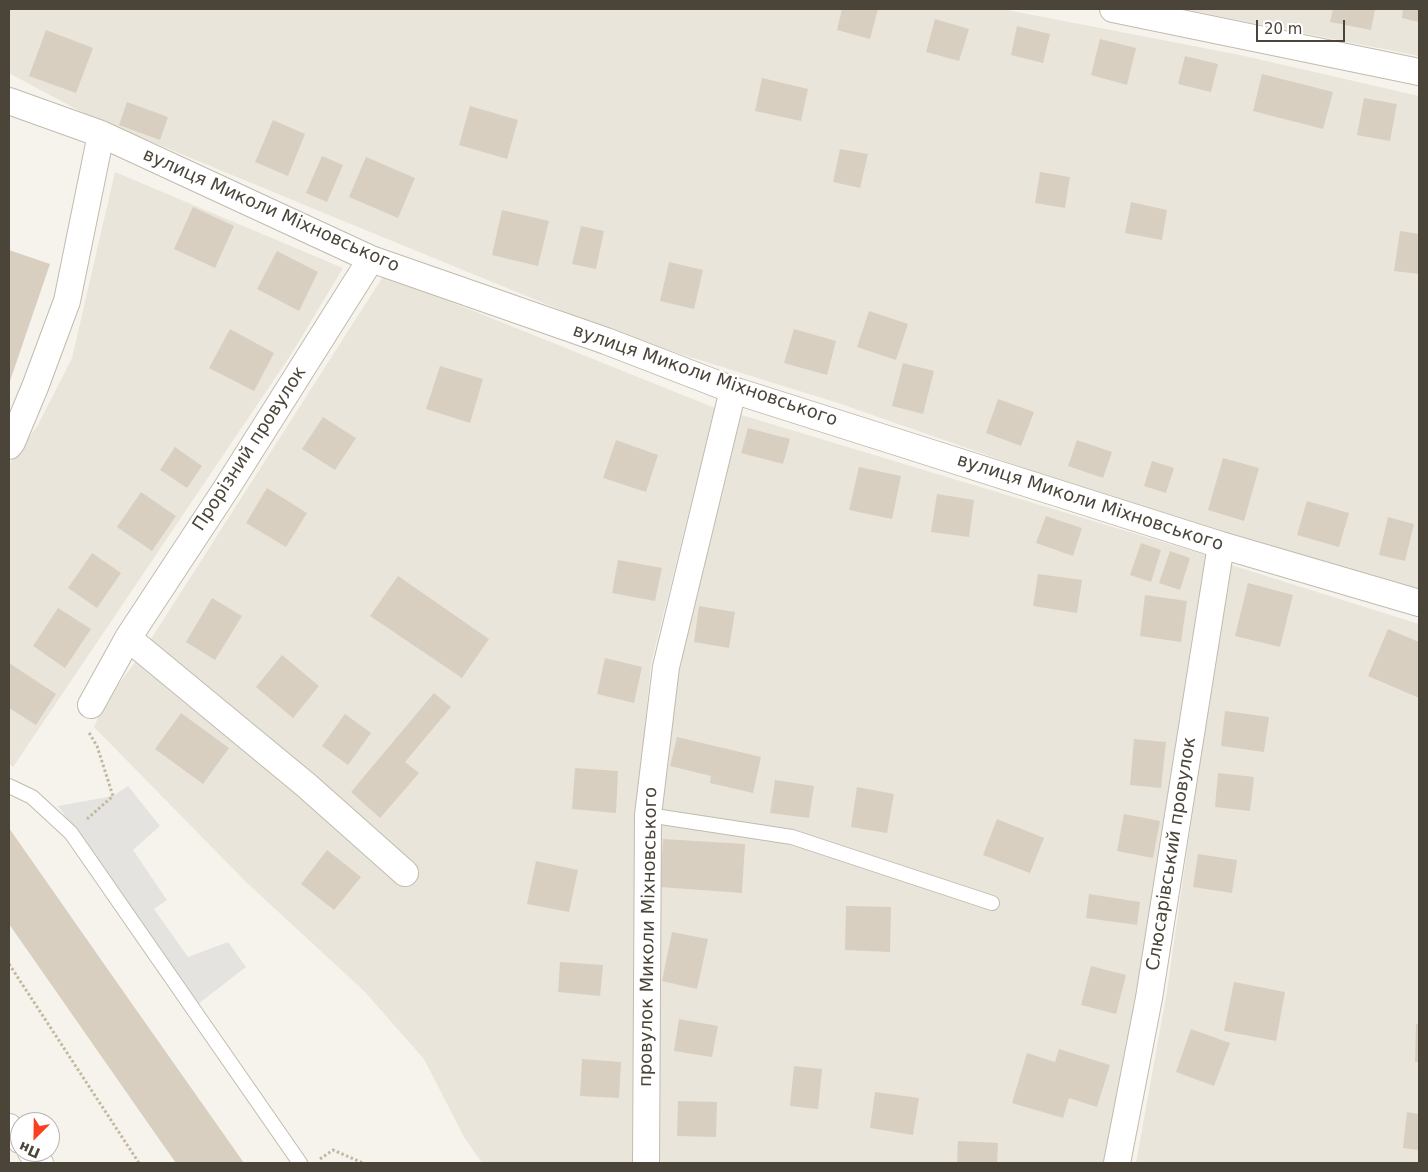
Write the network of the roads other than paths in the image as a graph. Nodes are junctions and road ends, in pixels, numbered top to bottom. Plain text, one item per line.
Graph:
1 (1113, 9) edge
2 (1419, 72) edge
3 (9, 101) edge
4 (101, 134) junction
5 (371, 259) junction
6 (733, 390) junction
7 (9, 446) edge
8 (1221, 545) junction
9 (1419, 603) edge
10 (128, 638) junction
11 (91, 705) dead end
12 (9, 786) edge
13 (648, 815) junction
14 (405, 873) dead end
15 (992, 903) dead end
16 (300, 1163) edge
17 (646, 1163) edge
18 (1117, 1163) edge

1 - 2 street
3 - 4 street, вулиця Миколи Міхновського
4 - 5 street, вулиця Миколи Міхновського
4 - 7 street
5 - 6 street, вулиця Миколи Міхновського
5 - 10 street, Прорізний провулок
6 - 8 street, вулиця Миколи Міхновського
6 - 13 street, провулок Миколи Міхновського
8 - 9 street, вулиця Миколи Міхновського
8 - 18 street, Слюсарівський провулок
10 - 11 street, Прорізний провулок
10 - 14 street
12 - 16 lane
13 - 15 lane
13 - 17 street, провулок Миколи Міхновського

